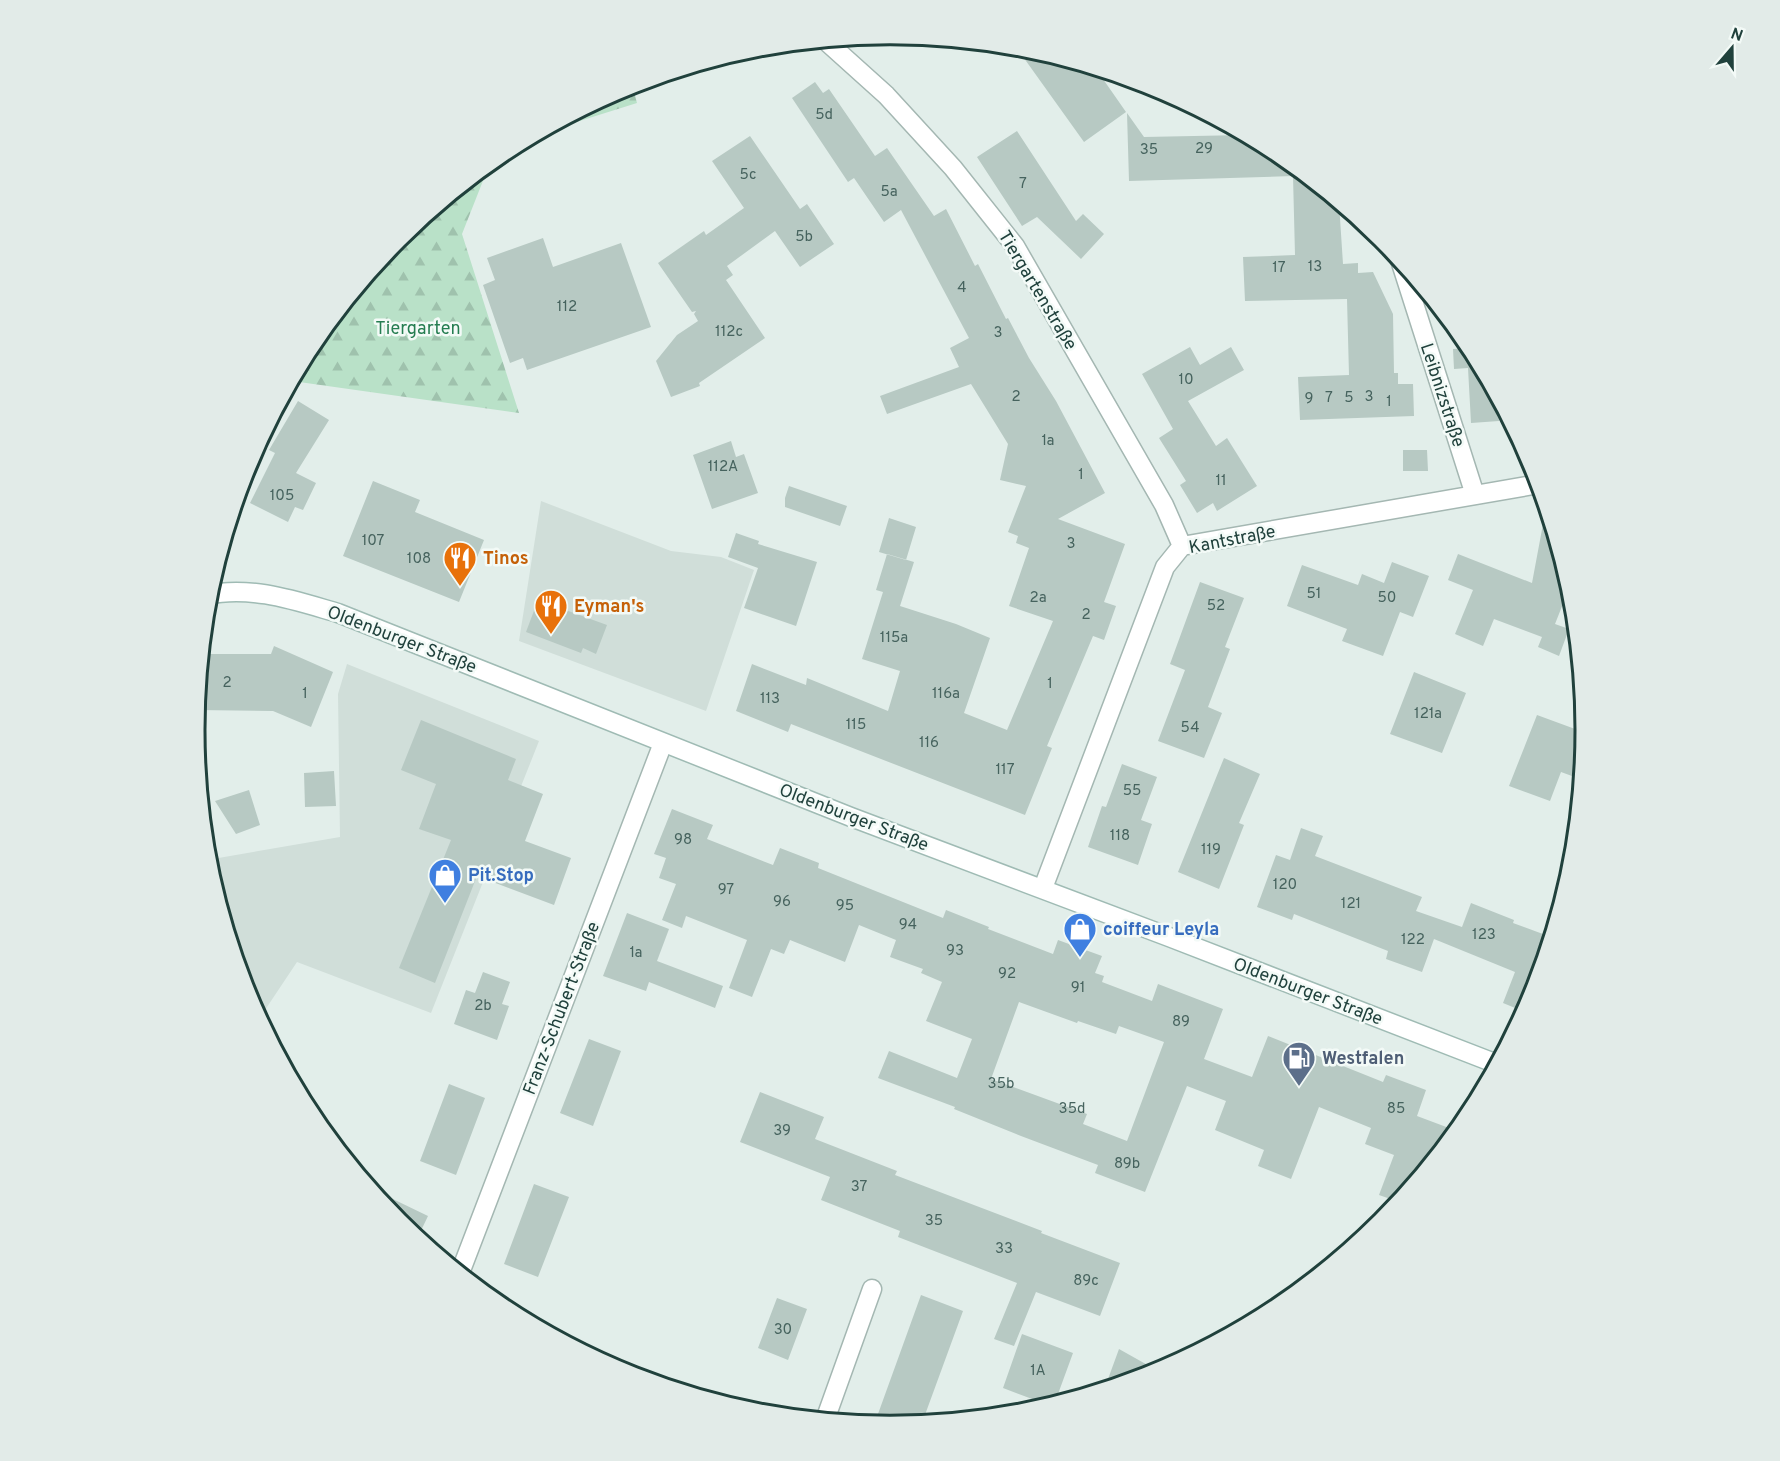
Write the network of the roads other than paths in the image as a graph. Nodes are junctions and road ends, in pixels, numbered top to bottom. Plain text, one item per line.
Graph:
1 (833, 47) edge
2 (1407, 281) edge
3 (1530, 486) edge
4 (1474, 495) junction
5 (1182, 546) junction
6 (219, 591) edge
7 (663, 743) junction
8 (1043, 888) junction
9 (1490, 1061) edge
10 (463, 1266) edge
11 (872, 1290) dead end
12 (828, 1413) edge

1 - 5 street, Tiergartenstraße
2 - 4 street, Leibnizstraße
3 - 4 street, Kantstraße
4 - 5 street, Kantstraße
5 - 8 street, Kantstraße
6 - 7 street, Oldenburger Straße
7 - 8 street, Oldenburger Straße
7 - 10 street, Franz-Schubert-Straße
8 - 9 street, Oldenburger Straße
11 - 12 street

